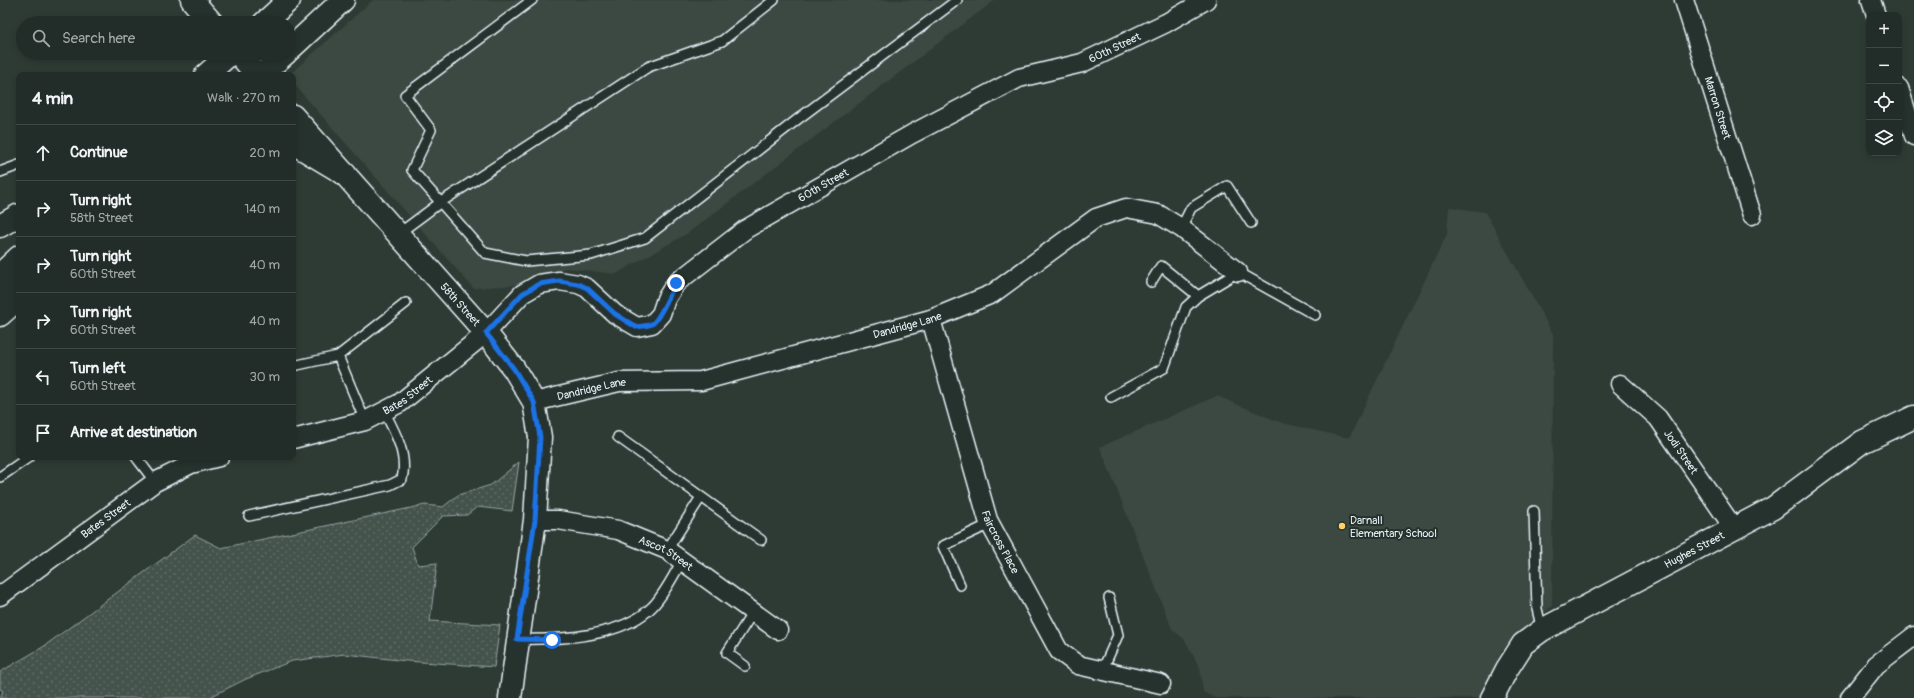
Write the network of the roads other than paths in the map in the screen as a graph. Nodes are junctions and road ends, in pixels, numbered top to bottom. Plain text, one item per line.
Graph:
1 (289, 0) edge
2 (343, 0) edge
3 (532, 0) edge
4 (774, 0) edge
5 (957, 0) edge
6 (1206, 0) edge
7 (1684, 0) edge
8 (1871, 0) edge
9 (194, 1) edge
10 (1875, 12) edge
11 (206, 16) edge
12 (272, 16) edge
13 (296, 44) edge
14 (223, 60) edge
15 (244, 60) edge
16 (278, 60) edge
17 (209, 72) edge
18 (254, 72) edge
19 (264, 72) edge
20 (1902, 98) edge
21 (296, 119) edge
22 (1914, 136) edge
23 (296, 145) edge
24 (16, 166) edge
25 (0, 172) edge
26 (345, 174) junction
27 (441, 202) junction
28 (1752, 215) dead end
29 (16, 217) edge
30 (1251, 223) dead end
31 (0, 226) edge
32 (1181, 228) junction
33 (398, 234) junction
34 (16, 261) edge
35 (1238, 272) junction
36 (0, 275) edge
37 (1151, 282) dead end
38 (16, 286) edge
39 (0, 295) edge
40 (1198, 296) junction
41 (16, 301) edge
42 (406, 303) dead end
43 (0, 315) edge
44 (1315, 315) dead end
45 (931, 320) junction
46 (486, 333) junction
47 (338, 356) junction
48 (296, 365) edge
49 (1620, 384) dead end
50 (1111, 397) dead end
51 (534, 402) junction
52 (384, 411) junction
53 (1914, 417) edge
54 (365, 421) junction
55 (618, 436) dead end
56 (296, 438) edge
57 (25, 460) edge
58 (138, 460) edge
59 (207, 460) edge
60 (0, 477) edge
61 (155, 482) junction
62 (701, 497) junction
63 (1534, 511) dead end
64 (249, 516) dead end
65 (535, 520) junction
66 (990, 524) junction
67 (1733, 527) junction
68 (760, 540) dead end
69 (667, 550) junction
70 (682, 561) junction
71 (960, 585) dead end
72 (0, 596) edge
73 (1108, 598) dead end
74 (753, 612) junction
75 (778, 630) dead end
76 (1542, 630) junction
77 (1914, 636) edge
78 (517, 639) junction
79 (745, 666) dead end
80 (1102, 671) junction
81 (1161, 684) dead end
82 (510, 698) edge
83 (1492, 698) edge
84 (1850, 698) edge

1 - 12 street
2 - 13 street
3 - 27 lane
4 - 27 lane
5 - 27 lane
6 - 46 street, 60th Street
7 - 28 street, Marron Street
8 - 10 street
9 - 11 street
14 - 17 street
15 - 18 street
16 - 19 street
20 - 22 street
21 - 26 street, 58th Street
23 - 26 street
24 - 25 lane
26 - 33 street, 58th Street
27 - 33 lane
29 - 31 street
30 - 32 lane
32 - 35 street, Dandridge Lane
32 - 45 street, Dandridge Lane
33 - 46 street, 58th Street
34 - 36 street
35 - 40 lane
35 - 44 lane
37 - 40 lane
38 - 39 street
40 - 50 lane
41 - 43 street
42 - 47 lane
45 - 51 street, Dandridge Lane
45 - 66 street, Faircross Place
46 - 51 street, 58th Street
46 - 52 street, Bates Street
47 - 48 lane
47 - 54 lane
49 - 67 street, Jodi Street
51 - 65 street, 58th Street
52 - 54 street, Bates Street
52 - 64 lane
53 - 67 street, Hughes Street
54 - 56 street, Bates Street
55 - 62 lane
57 - 60 lane
58 - 61 lane
59 - 61 street, Bates Street
61 - 72 street, Bates Street
62 - 68 lane
62 - 69 lane
63 - 76 lane
65 - 69 street, Ascot Street
65 - 78 street, 58th Street
66 - 71 lane
66 - 80 street, Faircross Place
67 - 76 street, Hughes Street
69 - 70 street, Ascot Street
70 - 74 street, Ascot Street
70 - 78 lane
73 - 80 lane
74 - 75 street, Ascot Street
74 - 79 lane
76 - 83 street, Hughes Street
77 - 84 street
78 - 82 street, 58th Street
80 - 81 street, Faircross Place

